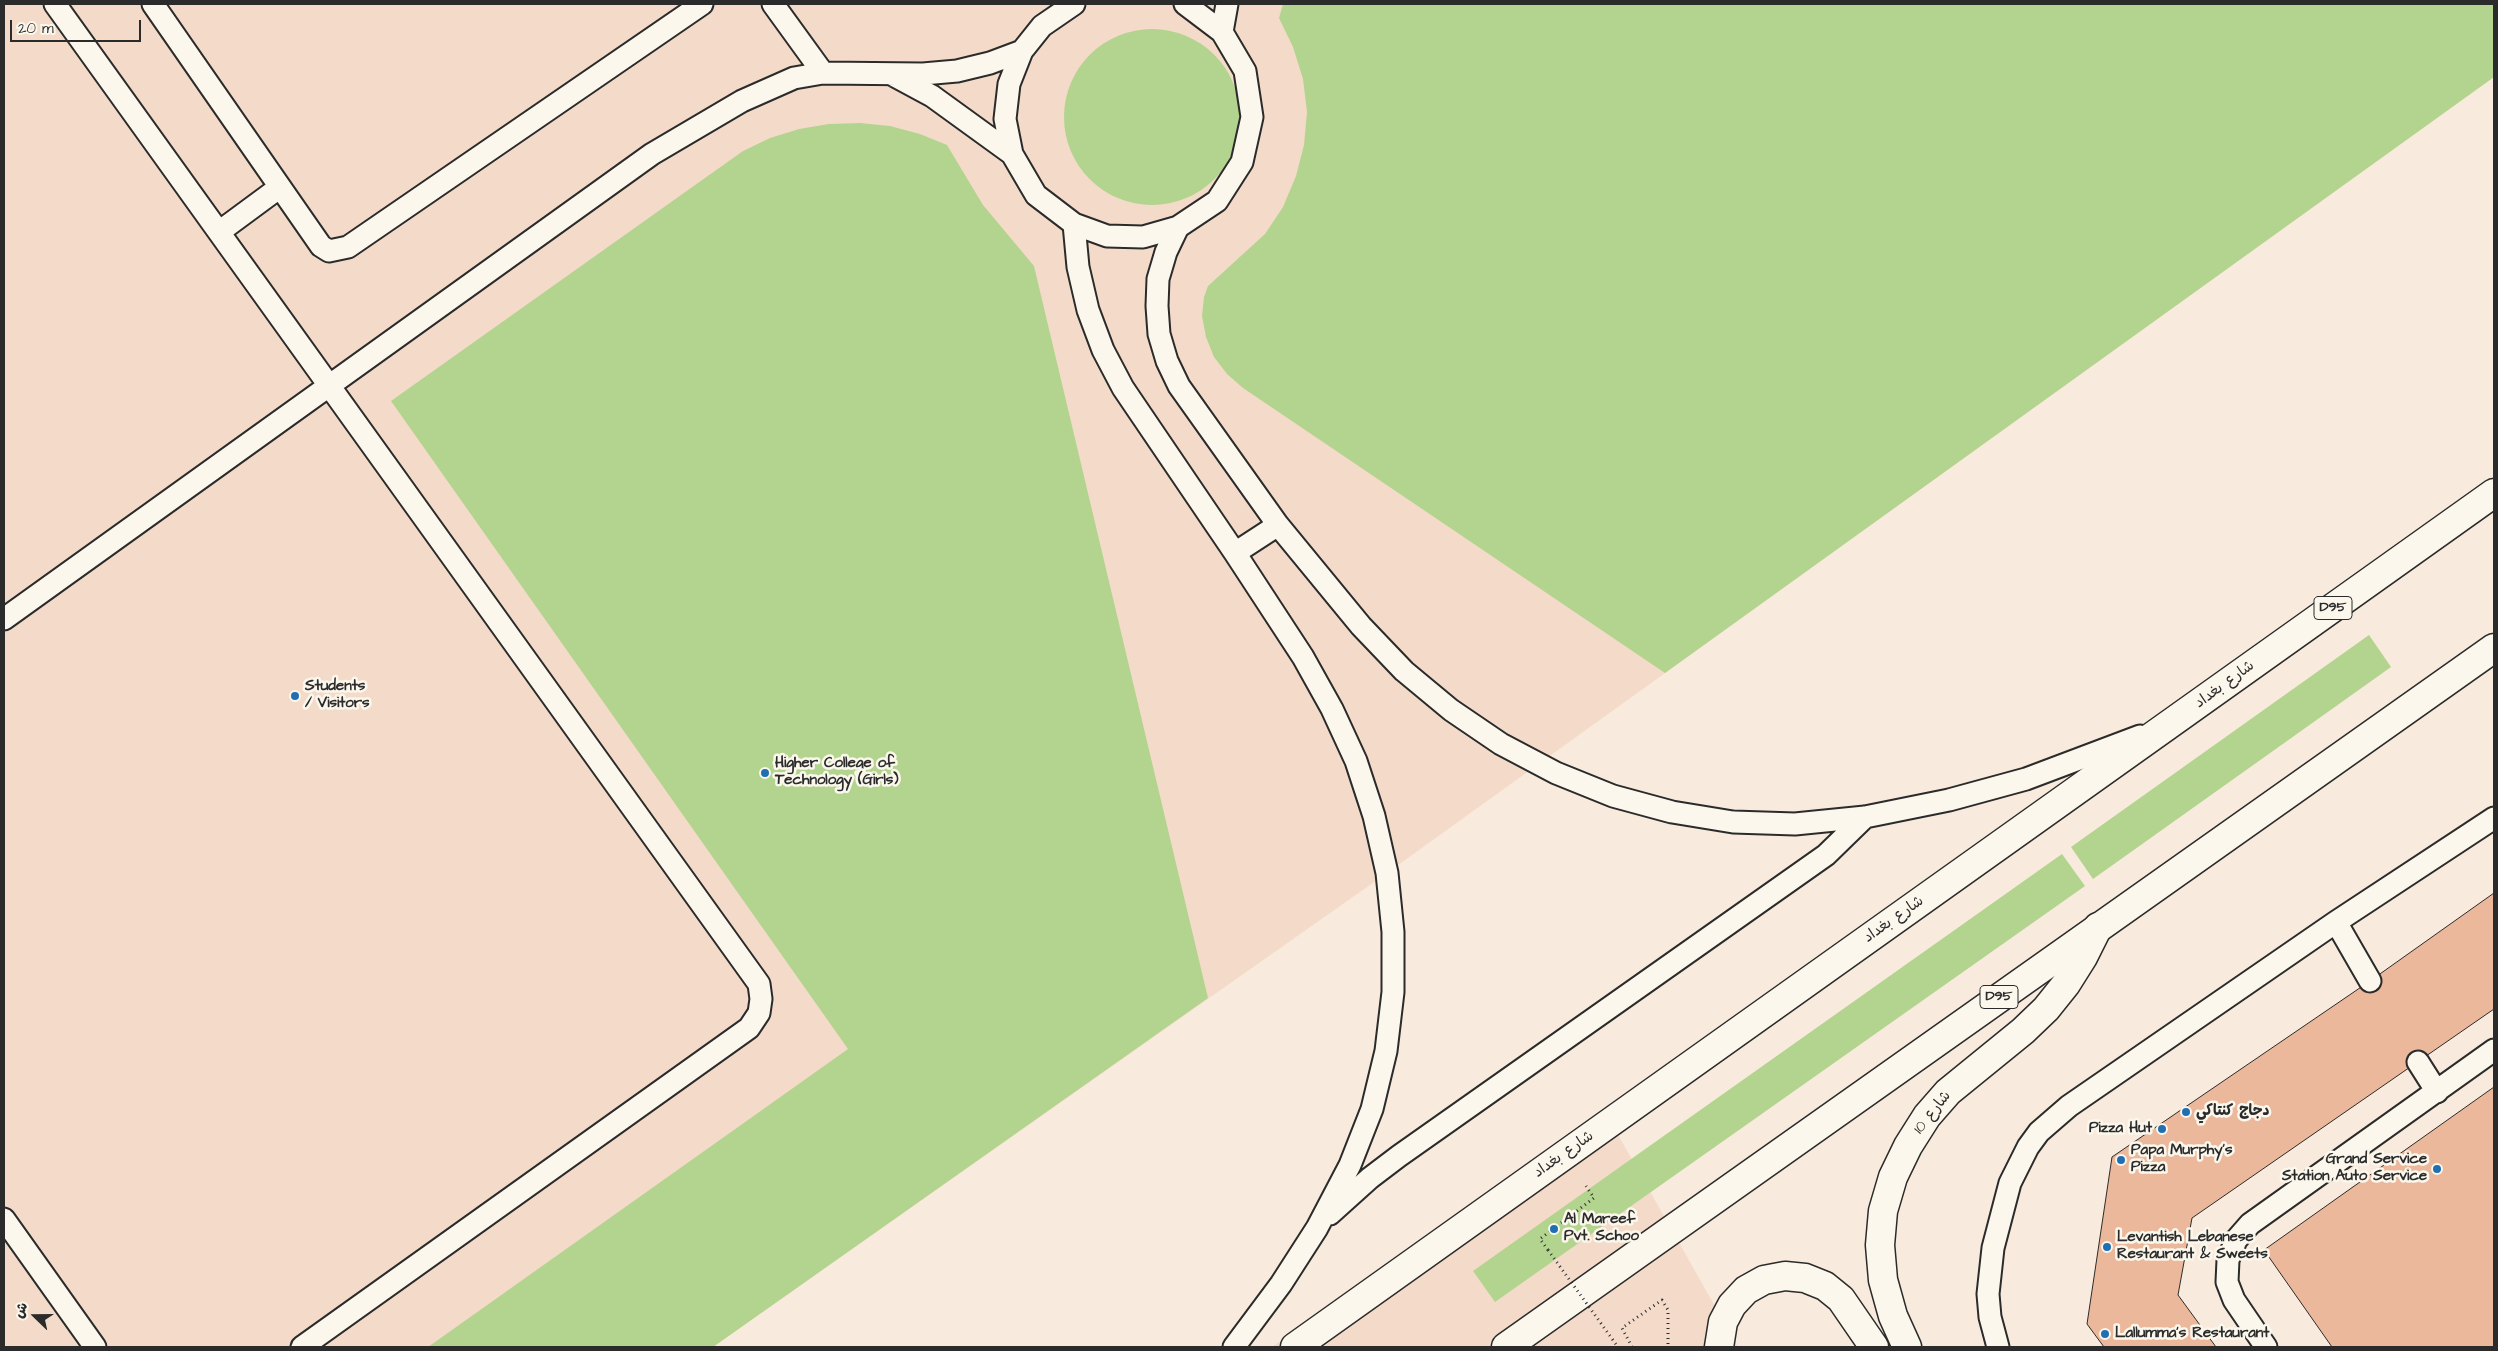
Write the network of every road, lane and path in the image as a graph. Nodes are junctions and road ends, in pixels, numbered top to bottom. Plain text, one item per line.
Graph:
1 (55, 4) edge
2 (153, 4) edge
3 (702, 4) edge
4 (773, 4) edge
5 (1070, 4) edge
6 (1185, 4) edge
7 (1227, 4) edge
8 (1222, 32) junction
9 (1022, 51) junction
10 (889, 72) junction
11 (823, 73) junction
12 (1012, 154) junction
13 (280, 187) junction
14 (1074, 224) junction
15 (1178, 227) junction
16 (220, 232) junction
17 (330, 386) junction
18 (2494, 493) edge
19 (1278, 525) junction
20 (1235, 553) junction
21 (4, 619) edge
22 (2494, 648) edge
23 (2172, 722) junction
24 (1865, 817) junction
25 (2494, 818) edge
26 (2336, 922) junction
27 (2098, 927) junction
28 (2370, 981) dead end
29 (2494, 1050) edge
30 (2418, 1062) dead end
31 (2437, 1092) junction
32 (1594, 1198) dead end
33 (4, 1219) edge
34 (1317, 1228) junction
35 (95, 1347) edge
36 (302, 1347) edge
37 (1234, 1347) edge
38 (1295, 1347) edge
39 (1506, 1347) edge
40 (1618, 1347) edge
41 (1632, 1347) edge
42 (1668, 1347) edge
43 (1719, 1347) edge
44 (1874, 1347) edge
45 (1907, 1347) edge
46 (1998, 1347) edge
47 (2266, 1347) edge

1 - 16 lane
2 - 13 lane
3 - 13 lane
4 - 11 lane
5 - 9 lane
6 - 8 lane
7 - 8 lane
8 - 15 lane
9 - 10 lane
9 - 12 lane
10 - 11 lane
10 - 12 lane
11 - 17 lane
12 - 14 lane
13 - 16 lane
14 - 15 lane
14 - 20 lane
15 - 19 lane
16 - 17 lane
17 - 21 lane
17 - 36 lane
18 - 23 main road, شارع بغداد / D95
19 - 20 lane
19 - 24 lane
20 - 34 lane
22 - 27 main road, D95
23 - 24 lane
23 - 38 main road, شارع بغداد / D95
24 - 34 lane
25 - 26 lane
26 - 28 lane
26 - 46 lane
27 - 39 main road, D95
27 - 45 main road, شارع 10
29 - 31 lane
30 - 31 lane
31 - 47 lane
32 - 40 path, bridge
33 - 35 lane
34 - 37 lane
41 - 42 path
43 - 44 main road

